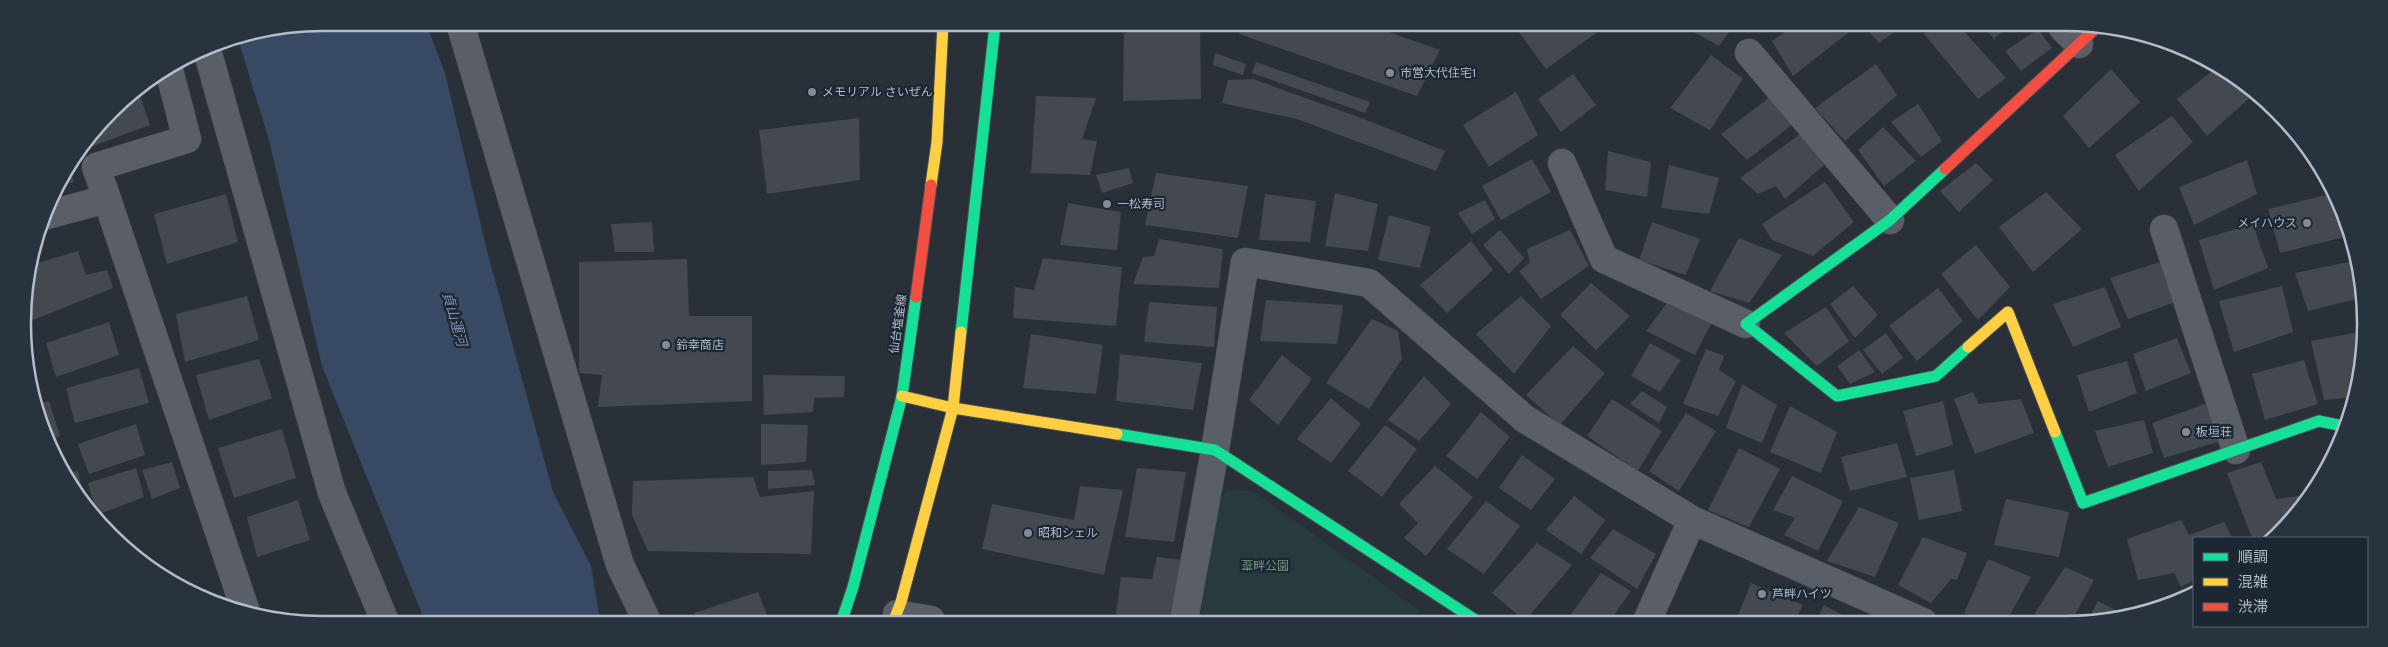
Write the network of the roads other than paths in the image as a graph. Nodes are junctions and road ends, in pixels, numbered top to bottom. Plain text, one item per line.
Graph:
1 (462, 31) edge
2 (943, 31) edge
3 (994, 31) edge
4 (2079, 33) edge
5 (1749, 53) dead end
6 (208, 55) edge
7 (169, 75) edge
8 (89, 161) edge
9 (1562, 164) dead end
10 (107, 199) junction
11 (52, 214) edge
12 (1890, 220) junction
13 (2164, 229) dead end
14 (1746, 324) junction
15 (902, 396) junction
16 (952, 408) junction
17 (2338, 425) edge
18 (1215, 450) junction
19 (2236, 450) junction
20 (1692, 520) junction
21 (243, 604) edge
22 (383, 616) edge
23 (645, 616) edge
24 (843, 616) edge
25 (895, 616) edge
26 (1185, 616) edge
27 (1469, 616) edge
28 (1649, 616) edge
29 (1909, 616) edge

1 - 23 street
2 - 15 street, 仙台塩釜線
3 - 16 street
4 - 12 street
5 - 12 street
6 - 22 street
7 - 8 street
8 - 10 street
9 - 14 street
10 - 11 street
10 - 21 street
12 - 14 street
13 - 19 street
14 - 19 street
15 - 16 street
15 - 24 street, 仙台塩釜線
16 - 18 street
16 - 25 street
17 - 19 street
18 - 20 street
18 - 26 street
18 - 27 street
20 - 28 street
20 - 29 street

